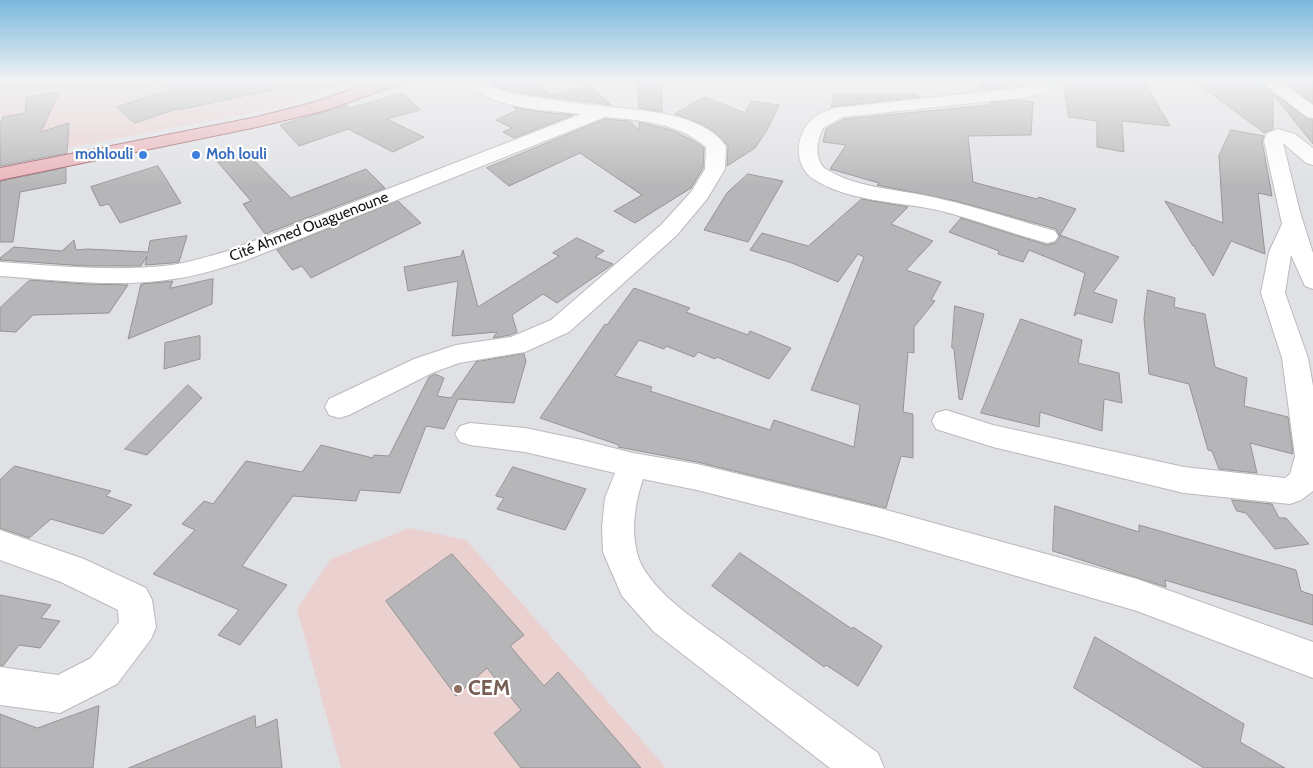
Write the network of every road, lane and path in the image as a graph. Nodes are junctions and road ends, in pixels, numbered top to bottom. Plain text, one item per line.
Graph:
1 (282, 116) edge
2 (594, 116) edge
3 (647, 116) edge
4 (829, 116) edge
5 (1313, 160) edge
6 (0, 174) edge
7 (1292, 226) junction
8 (1047, 236) dead end
9 (0, 269) edge
10 (1313, 281) edge
11 (339, 407) dead end
12 (946, 421) dead end
13 (470, 434) dead end
14 (633, 465) junction
15 (0, 545) edge
16 (1313, 660) edge
17 (0, 686) edge
18 (863, 768) edge

1 - 6 main road
2 - 9 street, Cité Ahmed Ouaguenoune
3 - 11 street
4 - 8 street
5 - 7 street
7 - 10 street
7 - 12 street
13 - 14 street
14 - 16 street
14 - 18 street
15 - 17 street

